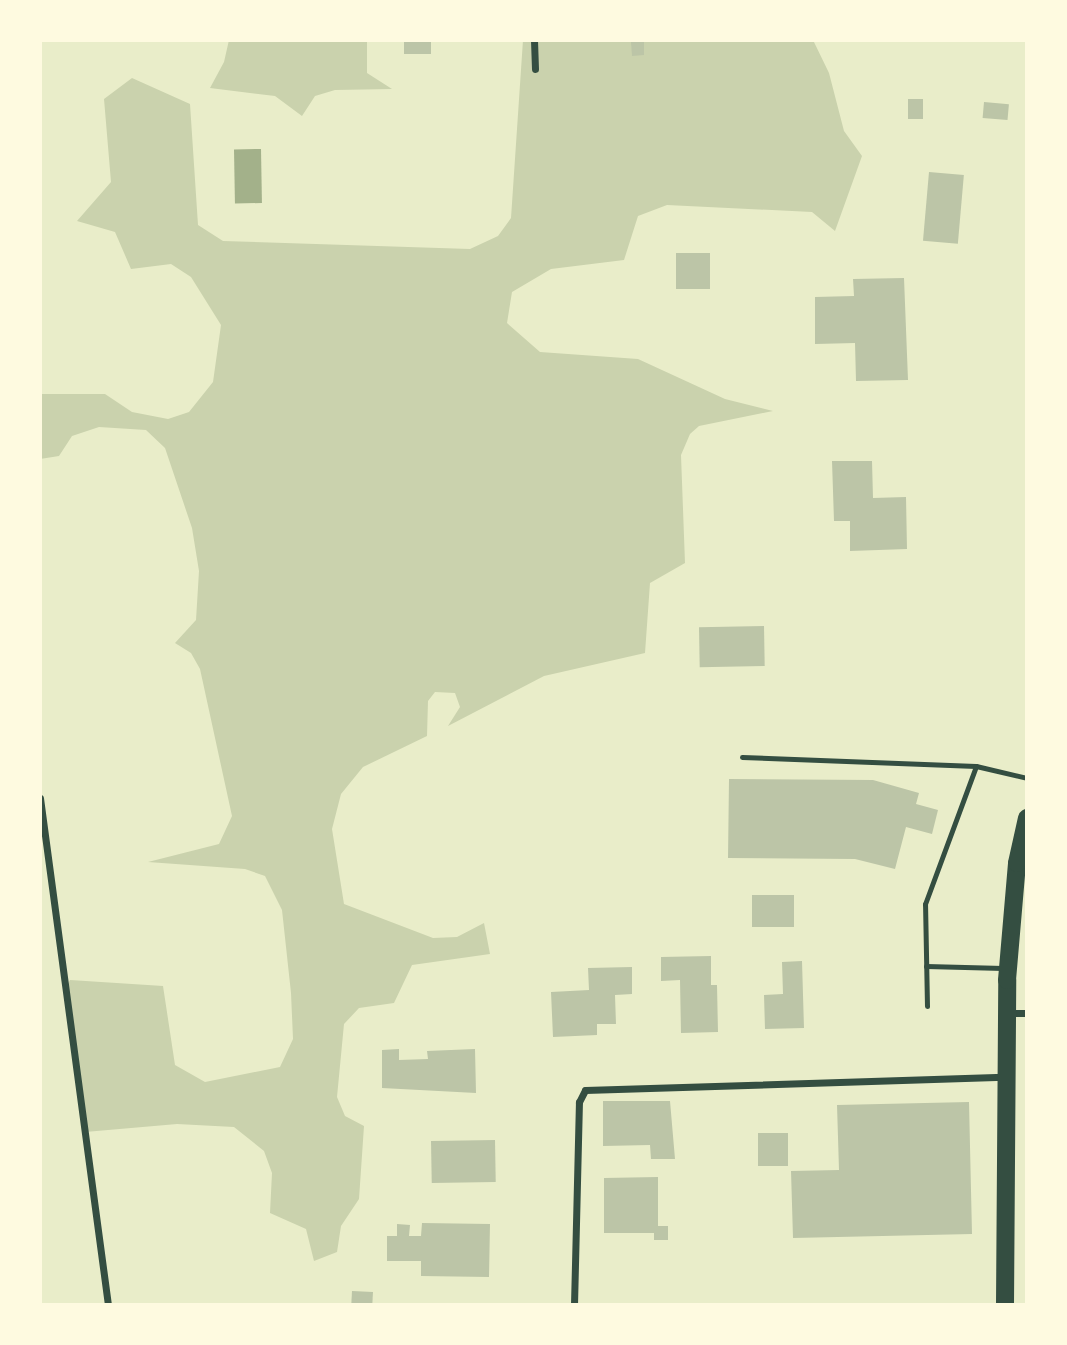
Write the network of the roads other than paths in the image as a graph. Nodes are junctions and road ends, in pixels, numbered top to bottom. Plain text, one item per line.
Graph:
1 (534, 40) edge
2 (535, 69) dead end
3 (742, 757) dead end
4 (976, 766) junction
5 (1027, 778) edge
6 (40, 799) edge
7 (1027, 818) edge
8 (926, 966) junction
9 (1008, 968) junction
10 (927, 1006) dead end
11 (1006, 1013) junction
12 (1027, 1013) edge
13 (1003, 1077) junction
14 (108, 1305) edge
15 (574, 1305) edge
16 (1005, 1305) edge

1 - 2 street
3 - 4 lane
4 - 5 lane
4 - 8 lane
6 - 14 street
7 - 9 main road
8 - 9 lane
8 - 10 lane
9 - 11 main road
11 - 12 street
11 - 13 main road
13 - 15 street
13 - 16 main road

